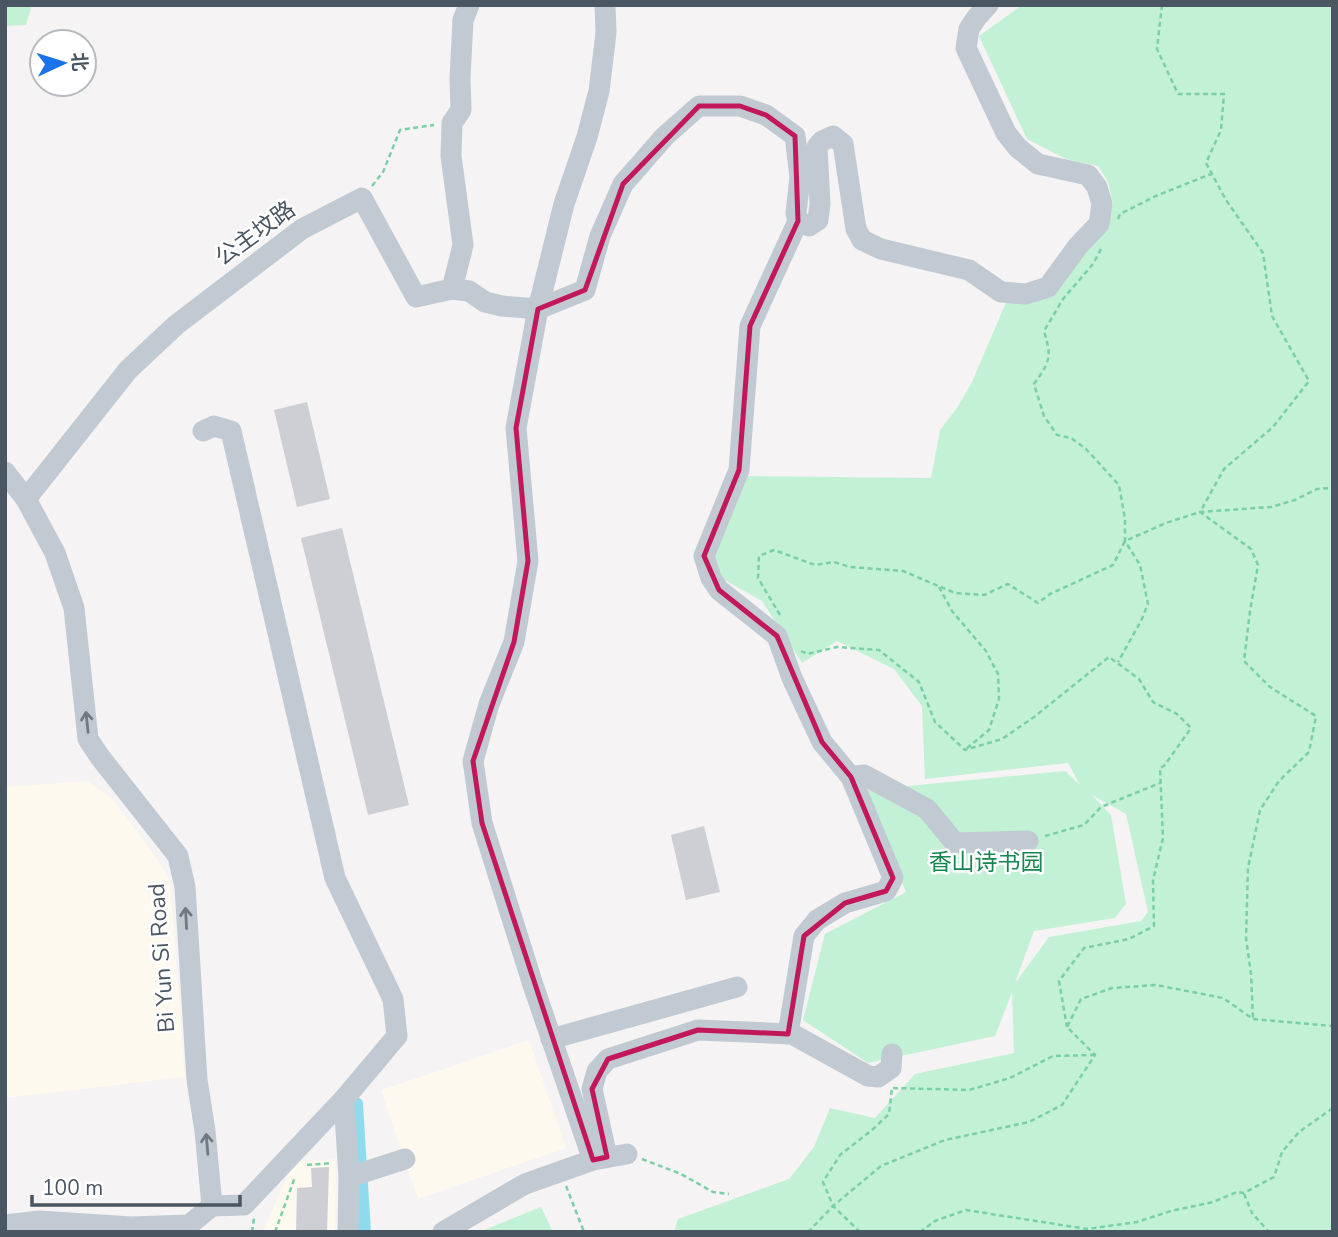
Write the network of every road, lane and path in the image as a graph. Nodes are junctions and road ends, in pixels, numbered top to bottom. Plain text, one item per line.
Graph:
1 (469, 5) edge
2 (605, 5) edge
3 (988, 5) edge
4 (1162, 5) edge
5 (452, 123) junction
6 (1212, 174) junction
7 (362, 198) junction
8 (798, 221) junction
9 (1115, 224) dead end
10 (1104, 244) dead end
11 (452, 289) junction
12 (538, 309) junction
13 (203, 431) dead end
14 (5, 472) edge
15 (1333, 488) edge
16 (26, 499) junction
17 (1200, 512) junction
18 (1125, 541) junction
19 (939, 587) junction
20 (781, 616) dead end
21 (798, 649) dead end
22 (1118, 663) junction
23 (965, 750) junction
24 (850, 777) junction
25 (1161, 782) junction
26 (1028, 841) joint
27 (737, 987) dead end
28 (1253, 1019) junction
29 (1333, 1026) edge
30 (1067, 1027) junction
31 (788, 1034) junction
32 (551, 1039) junction
33 (892, 1054) dead end
34 (1095, 1055) junction
35 (886, 1083) junction
36 (344, 1099) junction
37 (1333, 1108) edge
38 (609, 1157) junction
39 (405, 1159) dead end
40 (333, 1163) dead end
41 (299, 1166) dead end
42 (561, 1172) junction
43 (358, 1174) junction
44 (295, 1177) dead end
45 (1244, 1193) junction
46 (729, 1194) dead end
47 (212, 1206) junction
48 (833, 1206) junction
49 (5, 1225) edge
50 (275, 1232) edge
51 (348, 1232) edge
52 (443, 1232) edge
53 (584, 1232) edge
54 (808, 1232) edge
55 (860, 1232) edge
56 (920, 1232) edge
57 (1269, 1232) edge

1 - 5 street
2 - 12 street
3 - 8 street
4 - 6 path
5 - 7 path
5 - 11 street
6 - 9 path
6 - 17 path
7 - 11 street
7 - 16 street, 公主坟路
8 - 12 street
8 - 24 street
10 - 18 path
11 - 12 street
12 - 32 street
13 - 36 street
14 - 16 street, Bi Yun Si Road
15 - 17 path
47 -> 16 street, Bi Yun Si Road
17 - 18 path
17 - 28 path
18 - 19 path
18 - 22 path
19 - 20 path
19 - 23 path
21 - 23 path
22 - 23 path
22 - 25 path
24 - 26 street
24 - 31 street
25 - 26 path
25 - 30 path
27 - 32 street
28 - 29 path
28 - 30 path
30 - 34 path
31 - 35 street
31 - 38 street
32 - 38 street
33 - 35 street
34 - 35 path
34 - 48 path
35 - 48 path
36 - 43 street
36 - 47 street
37 - 45 path
38 - 42 street
38 - 46 path
39 - 43 street
40 - 41 path
42 - 52 street
42 - 53 path
43 - 51 street
44 - 50 path
45 - 56 path
45 - 57 path
47 - 49 street
48 - 54 path
48 - 55 path

